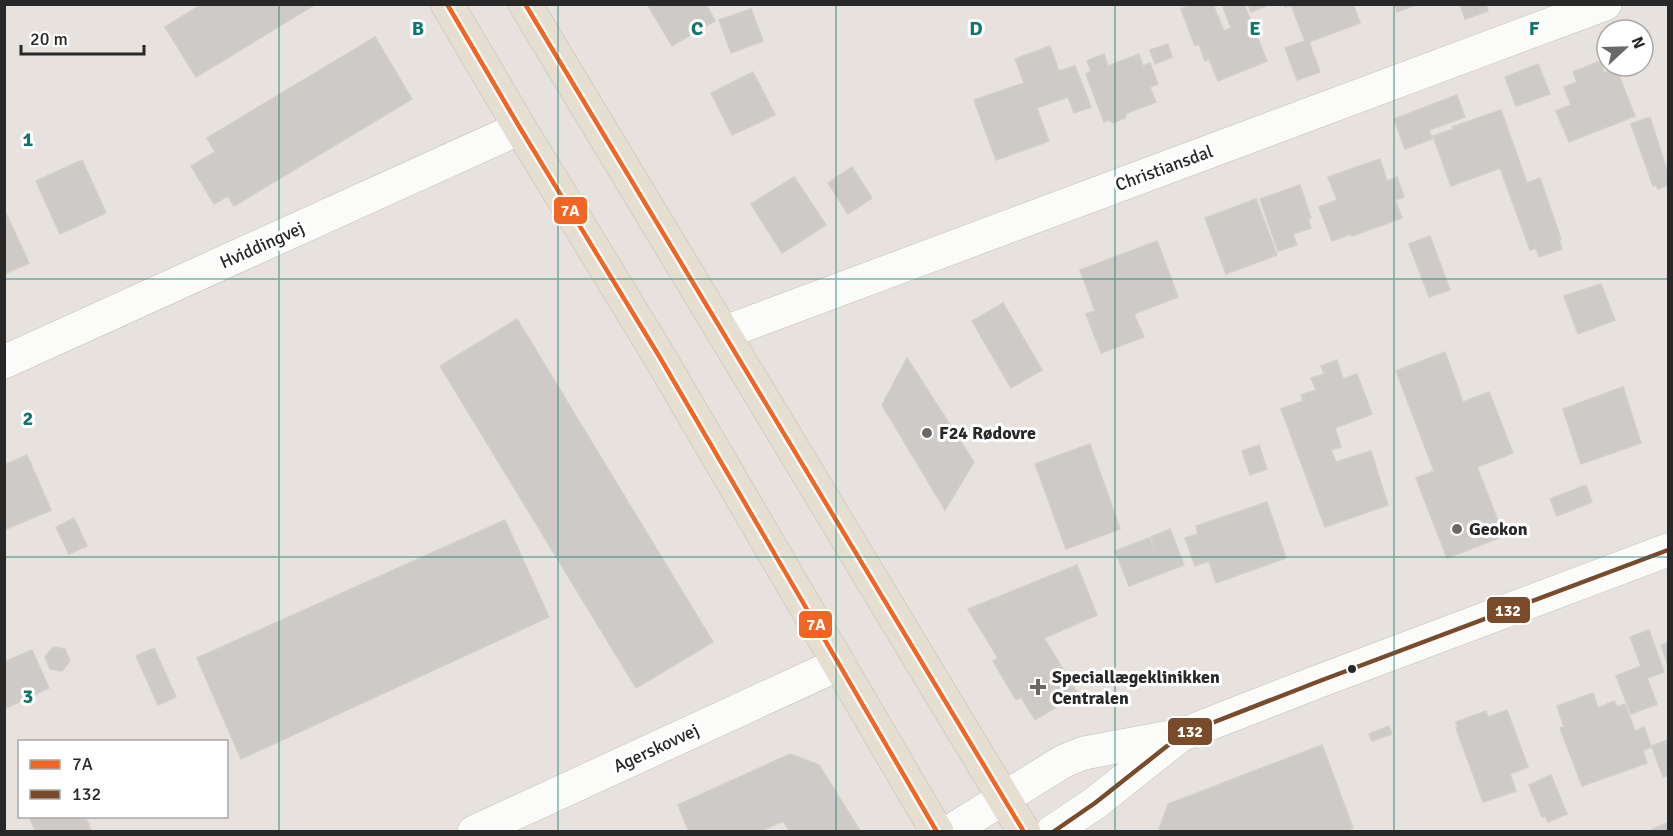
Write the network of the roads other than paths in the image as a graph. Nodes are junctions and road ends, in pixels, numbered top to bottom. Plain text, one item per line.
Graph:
1 (447, 4) edge
2 (525, 4) edge
3 (1605, 4) edge
4 (520, 128) junction
5 (723, 333) junction
6 (4, 362) edge
7 (1668, 550) edge
8 (839, 664) junction
9 (1180, 735) junction
10 (1003, 797) junction
11 (474, 831) edge
12 (937, 831) edge
13 (949, 831) edge
14 (1024, 831) edge
15 (1052, 831) edge

1 - 4 main road
2 - 5 main road
3 - 5 street, Christiansdal
4 - 6 street, Hviddingvej
4 - 8 main road
5 - 10 main road
7 - 9 street
8 - 11 street, Agerskovvej
8 - 12 main road
9 - 10 street
9 - 15 street
10 - 13 street
10 - 14 main road

